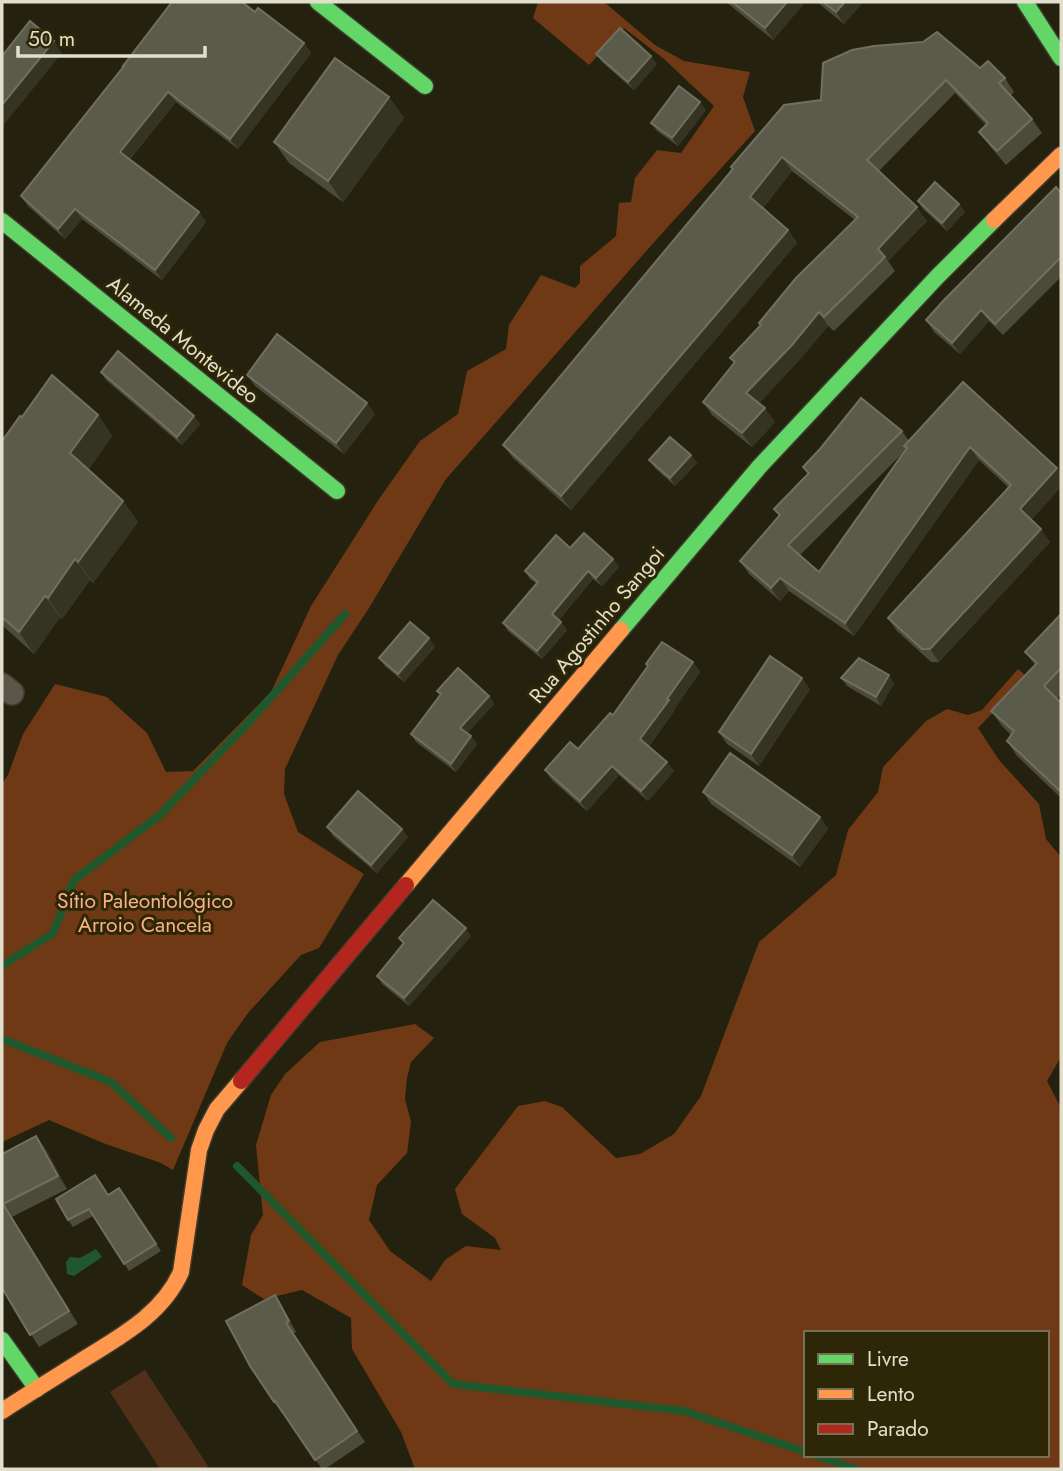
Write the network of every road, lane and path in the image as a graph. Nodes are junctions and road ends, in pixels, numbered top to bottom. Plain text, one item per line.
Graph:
1 (318, 2) edge
2 (1025, 2) edge
3 (1061, 58) edge
4 (425, 86) dead end
5 (1061, 155) edge
6 (2, 220) edge
7 (337, 491) dead end
8 (2, 1340) edge
9 (37, 1389) junction
10 (2, 1411) edge

1 - 4 street
2 - 3 street
5 - 9 street, Rua Agostinho Sangoi
6 - 7 street, Alameda Montevideo
8 - 9 street
9 - 10 street, Rua Agostinho Sangoi

